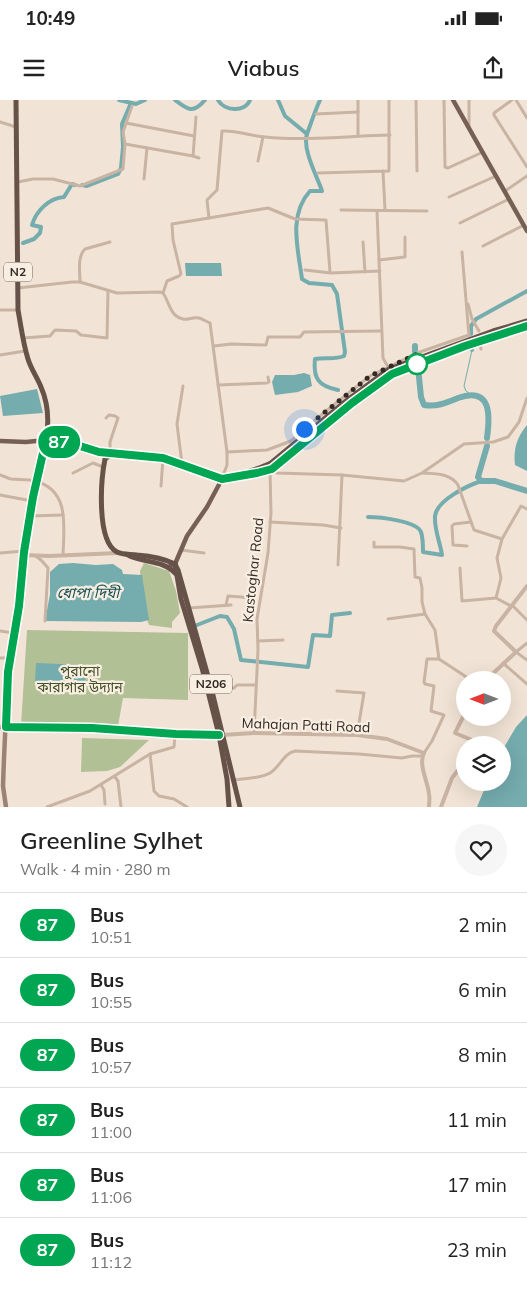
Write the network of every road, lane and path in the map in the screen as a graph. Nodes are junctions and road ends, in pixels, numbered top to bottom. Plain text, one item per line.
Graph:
1 (16, 100) edge
2 (358, 100) edge
3 (389, 100) edge
4 (416, 100) edge
5 (444, 100) edge
6 (453, 100) edge
7 (469, 100) edge
8 (514, 100) edge
9 (132, 106) dead end
10 (358, 112) junction
11 (316, 114) dead end
12 (196, 117) dead end
13 (527, 118) edge
14 (0, 122) edge
15 (126, 123) junction
16 (16, 127) junction
17 (470, 129) junction
18 (390, 135) junction
19 (194, 136) junction
20 (358, 136) junction
21 (263, 138) junction
22 (125, 144) junction
23 (147, 148) junction
24 (483, 152) junction
25 (193, 156) junction
26 (199, 158) dead end
27 (258, 161) dead end
28 (527, 167) edge
29 (383, 171) junction
30 (417, 171) dead end
31 (318, 173) dead end
32 (496, 176) junction
33 (527, 176) edge
34 (144, 179) dead end
35 (18, 182) junction
36 (504, 191) junction
37 (449, 197) dead end
38 (509, 199) junction
39 (341, 210) dead end
40 (385, 210) junction
41 (427, 210) dead end
42 (377, 211) junction
43 (209, 218) junction
44 (460, 223) dead end
45 (524, 226) junction
46 (527, 231) edge
47 (405, 237) dead end
48 (110, 242) dead end
49 (363, 242) dead end
50 (483, 246) dead end
51 (462, 252) dead end
52 (379, 260) junction
53 (305, 270) dead end
54 (380, 271) junction
55 (330, 272) junction
56 (365, 272) junction
57 (80, 282) junction
58 (464, 282) junction
59 (18, 288) junction
60 (108, 291) junction
61 (163, 293) junction
62 (0, 310) edge
63 (18, 310) junction
64 (527, 322) edge
65 (527, 326) edge
66 (381, 331) junction
67 (479, 331) dead end
68 (470, 337) junction
69 (22, 338) junction
70 (480, 344) dead end
71 (214, 346) junction
72 (481, 349) dead end
73 (26, 351) junction
74 (0, 355) edge
75 (390, 370) junction
76 (268, 377) dead end
77 (218, 385) junction
78 (183, 386) dead end
79 (527, 398) edge
80 (106, 418) dead end
81 (46, 440) junction
82 (0, 442) edge
83 (99, 452) junction
84 (112, 452) junction
85 (227, 452) junction
86 (163, 458) junction
87 (105, 459) junction
88 (182, 464) junction
89 (104, 467) junction
90 (271, 469) junction
91 (72, 473) dead end
92 (422, 473) junction
93 (0, 475) edge
94 (342, 475) junction
95 (230, 477) junction
96 (222, 479) junction
97 (37, 482) junction
98 (161, 486) dead end
99 (0, 495) edge
100 (32, 502) junction
101 (527, 509) edge
102 (63, 515) junction
103 (30, 516) junction
104 (270, 522) junction
105 (471, 522) junction
106 (340, 528) junction
107 (502, 539) junction
108 (374, 542) dead end
109 (467, 546) dead end
110 (180, 550) junction
111 (0, 553) edge
112 (24, 553) junction
113 (118, 553) junction
114 (204, 553) dead end
115 (63, 555) junction
116 (35, 556) junction
117 (177, 556) junction
118 (170, 563) junction
119 (338, 565) dead end
120 (460, 568) dead end
121 (527, 586) edge
122 (254, 598) dead end
123 (496, 598) junction
124 (226, 605) junction
125 (231, 605) dead end
126 (512, 605) junction
127 (189, 608) junction
128 (425, 614) junction
129 (388, 619) dead end
130 (527, 620) edge
131 (45, 621) dead end
132 (0, 631) edge
133 (15, 633) junction
134 (283, 640) dead end
135 (258, 641) junction
136 (527, 643) edge
137 (516, 652) junction
138 (0, 658) edge
139 (11, 658) junction
140 (439, 659) junction
141 (527, 660) edge
142 (503, 663) junction
143 (457, 671) edge
144 (495, 671) edge
145 (527, 684) edge
146 (256, 685) junction
147 (211, 687) junction
148 (336, 691) dead end
149 (458, 726) edge
150 (0, 727) edge
151 (6, 727) junction
152 (254, 733) junction
153 (176, 734) junction
154 (221, 735) junction
155 (357, 735) junction
156 (462, 736) edge
157 (150, 754) junction
158 (423, 755) junction
159 (456, 773) edge
160 (115, 777) junction
161 (233, 781) junction
162 (101, 784) junction
163 (105, 804) dead end
164 (6, 807) edge
165 (48, 807) edge
166 (121, 807) edge
167 (187, 807) edge
168 (229, 807) edge
169 (240, 807) edge
170 (429, 807) edge
171 (441, 807) edge

1 - 16 highway, N2
2 - 10 street
3 - 18 street
4 - 30 street
5 - 24 street
6 - 17 main road
7 - 17 street
8 - 13 street
8 - 28 street
9 - 15 street
10 - 11 street
10 - 20 street
12 - 19 street
14 - 16 street
15 - 19 street
15 - 22 street
16 - 35 highway, N2
17 - 24 main road
18 - 20 street
18 - 29 street
19 - 25 street
20 - 21 street
21 - 27 street
21 - 43 street
22 - 23 street
22 - 35 street
23 - 25 street
23 - 34 street
24 - 32 main road
25 - 26 street
29 - 31 street
29 - 40 street
32 - 36 main road
32 - 37 street
33 - 36 street
35 - 59 highway, N2
36 - 38 main road
38 - 44 street
38 - 45 main road
39 - 42 street
40 - 41 street
40 - 42 street
42 - 52 street
43 - 55 street
43 - 61 street
45 - 46 main road
45 - 50 street
47 - 52 street
48 - 57 street
49 - 56 street
51 - 58 street
52 - 54 street
53 - 55 street
54 - 56 street
54 - 66 street
55 - 56 street
57 - 59 street
57 - 60 street
58 - 67 street
58 - 68 street
59 - 63 highway, N2
60 - 61 street
60 - 69 street
61 - 71 street
62 - 63 street
63 - 69 highway, N2
64 - 68 highway
65 - 75 highway
66 - 71 street
66 - 75 street
68 - 75 highway
69 - 73 highway, N2
70 - 72 street
71 - 77 street
73 - 74 street
73 - 81 highway, N2
75 - 85 street
75 - 90 highway
75 - 95 highway
76 - 77 street
77 - 85 street
78 - 88 street
79 - 92 street
80 - 84 street
81 - 82 main road
81 - 83 highway
81 - 97 main road
83 - 84 highway
83 - 87 highway
84 - 86 highway
84 - 87 highway
85 - 96 street
86 - 88 highway
86 - 98 street
87 - 89 highway
88 - 96 highway
89 - 91 street
89 - 113 highway
90 - 94 street
90 - 95 highway
90 - 104 street, Kastoghar Road
92 - 94 street
92 - 105 street
93 - 97 street
94 - 106 street
95 - 96 highway
96 - 110 main road
97 - 100 main road
97 - 102 street
99 - 100 street
100 - 103 main road
101 - 107 street
102 - 103 street
102 - 115 street
103 - 112 main road
104 - 106 street
104 - 135 street, Kastoghar Road
105 - 107 street
105 - 109 street
106 - 119 street
107 - 123 street
108 - 128 street
110 - 114 street
110 - 117 main road
111 - 112 street
112 - 116 street
112 - 133 main road
113 - 115 street
113 - 118 highway
115 - 116 street
116 - 131 street
117 - 118 main road
117 - 118 main road
118 - 127 highway, N206
118 - 154 highway, N206
120 - 123 street
121 - 126 street
122 - 124 street
123 - 126 street
124 - 125 street
124 - 127 street
126 - 130 street
126 - 137 street
127 - 147 highway, N206
128 - 129 street
128 - 140 street
132 - 133 street
133 - 139 main road
134 - 135 street
135 - 146 street, Kastoghar Road
136 - 137 street
137 - 141 street
137 - 142 street
138 - 139 street
139 - 151 main road
140 - 143 street
140 - 158 street
142 - 144 street
142 - 145 street
146 - 147 street
146 - 152 street, Kastoghar Road
147 - 154 highway, N206
148 - 155 street
149 - 156 street
150 - 151 main road
151 - 153 main road
151 - 164 main road
152 - 154 street, Mahajan Patti Road
152 - 155 street, Mahajan Patti Road
153 - 154 main road
153 - 157 street
154 - 161 highway, N206
154 - 168 highway, N206
155 - 158 street, Mahajan Patti Road
157 - 160 street
157 - 167 street
158 - 161 street
158 - 170 street
159 - 171 street
160 - 162 street
160 - 166 street
161 - 169 highway, N206
162 - 163 street
162 - 165 street

